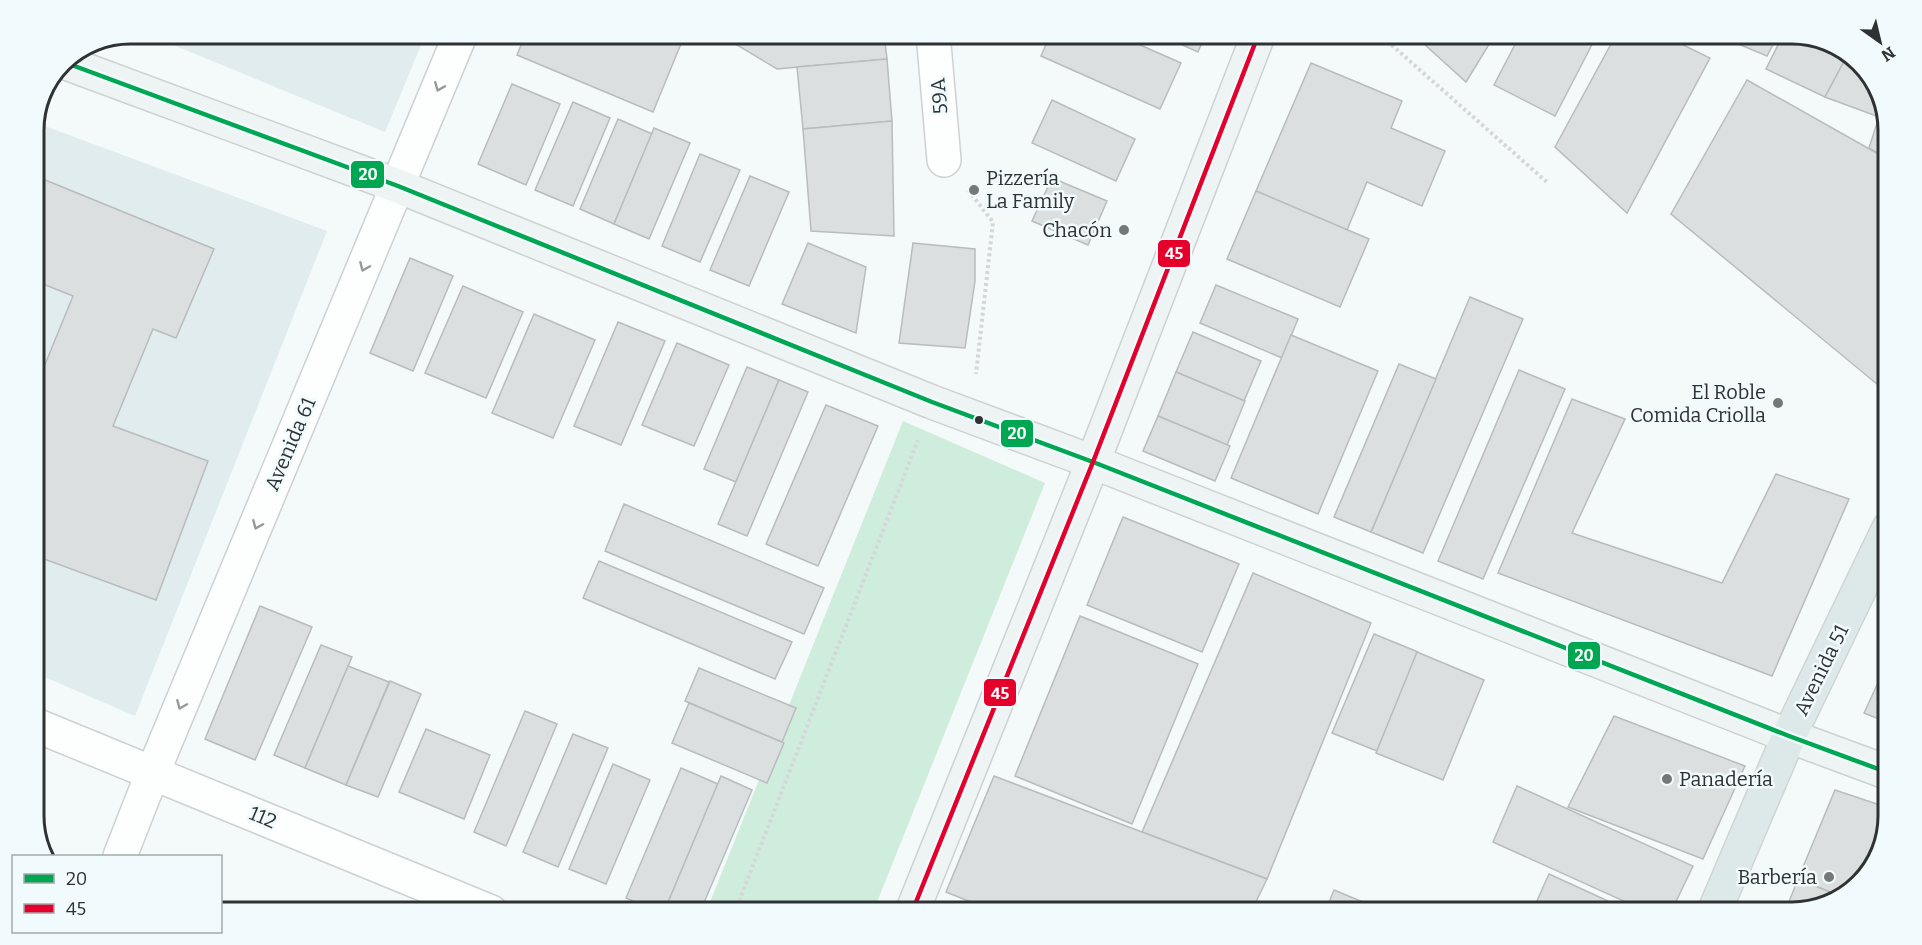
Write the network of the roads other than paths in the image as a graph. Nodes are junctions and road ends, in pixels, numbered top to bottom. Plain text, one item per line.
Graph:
1 (456, 44) edge
2 (934, 44) edge
3 (1255, 44) edge
4 (73, 65) edge
5 (944, 159) road end
6 (398, 186) junction
7 (1093, 462) junction
8 (1878, 551) edge
9 (44, 728) edge
10 (1789, 736) junction
11 (1878, 769) edge
12 (153, 772) junction
13 (120, 855) edge
14 (467, 902) edge
15 (916, 902) edge
16 (1718, 902) edge

1 -> 6 street, Avenida 61
2 - 5 street, 59A
3 - 7 main road
4 - 6 main road
6 - 7 main road
6 -> 12 street, Avenida 61
7 - 10 main road
7 - 15 main road
8 - 10 main road, Avenida 51
9 - 12 street, 112
10 - 11 main road
10 - 16 main road, Avenida 51
12 - 13 street, Avenida 61
12 - 14 street, 112

